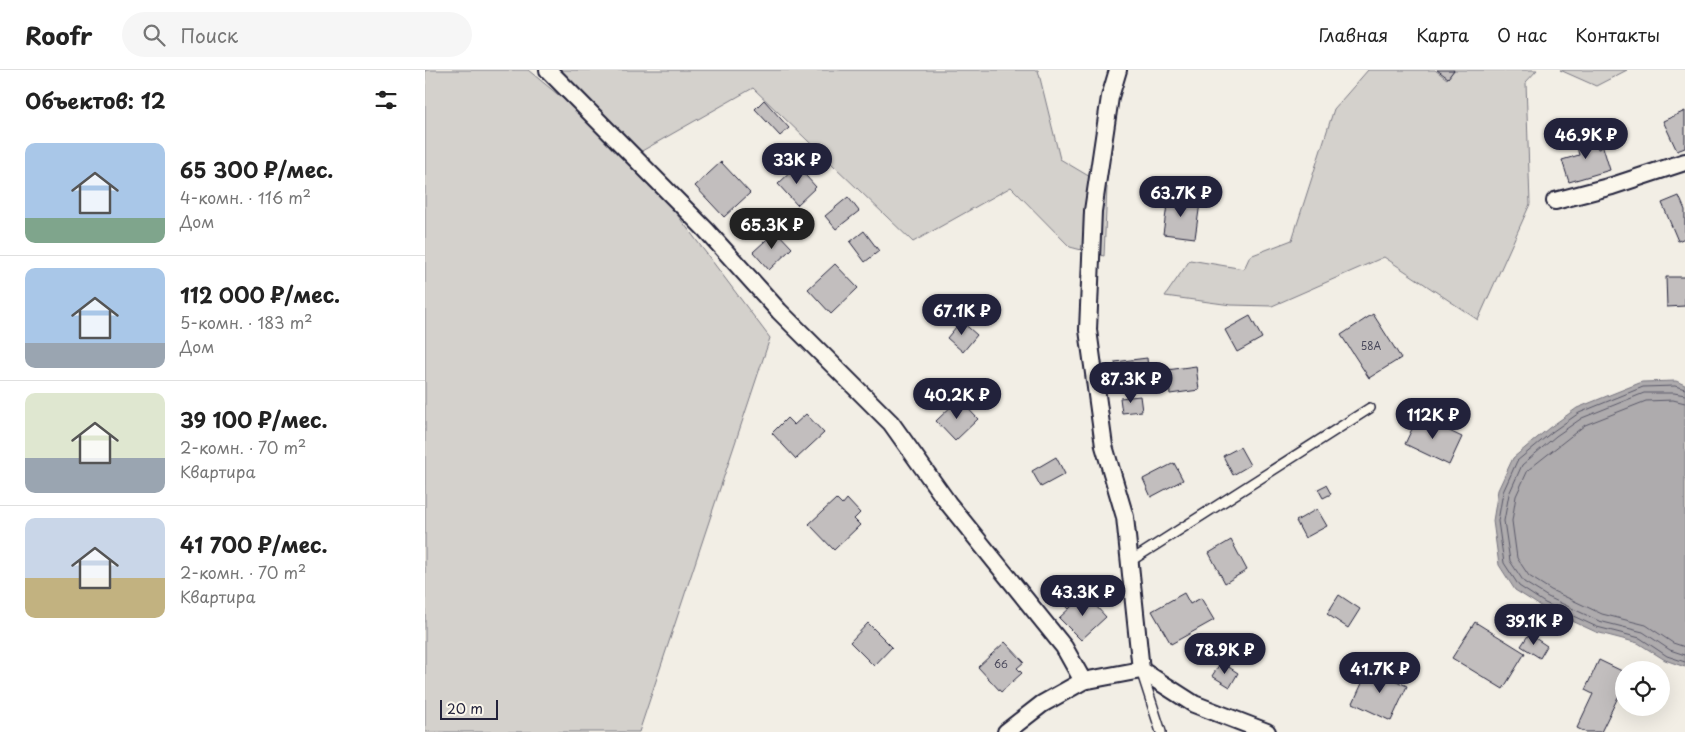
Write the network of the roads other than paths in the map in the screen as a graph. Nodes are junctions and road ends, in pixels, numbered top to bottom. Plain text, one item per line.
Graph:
1 (548, 70) edge
2 (1118, 70) edge
3 (1685, 162) edge
4 (1555, 201) dead end
5 (1370, 408) dead end
6 (1129, 562) junction
7 (1141, 670) junction
8 (1083, 681) junction
9 (1006, 732) edge
10 (1161, 732) edge
11 (1267, 732) edge

1 - 8 street
2 - 6 street
3 - 4 street
5 - 6 lane
6 - 7 street
7 - 8 street
7 - 10 lane
7 - 11 street
8 - 9 street

